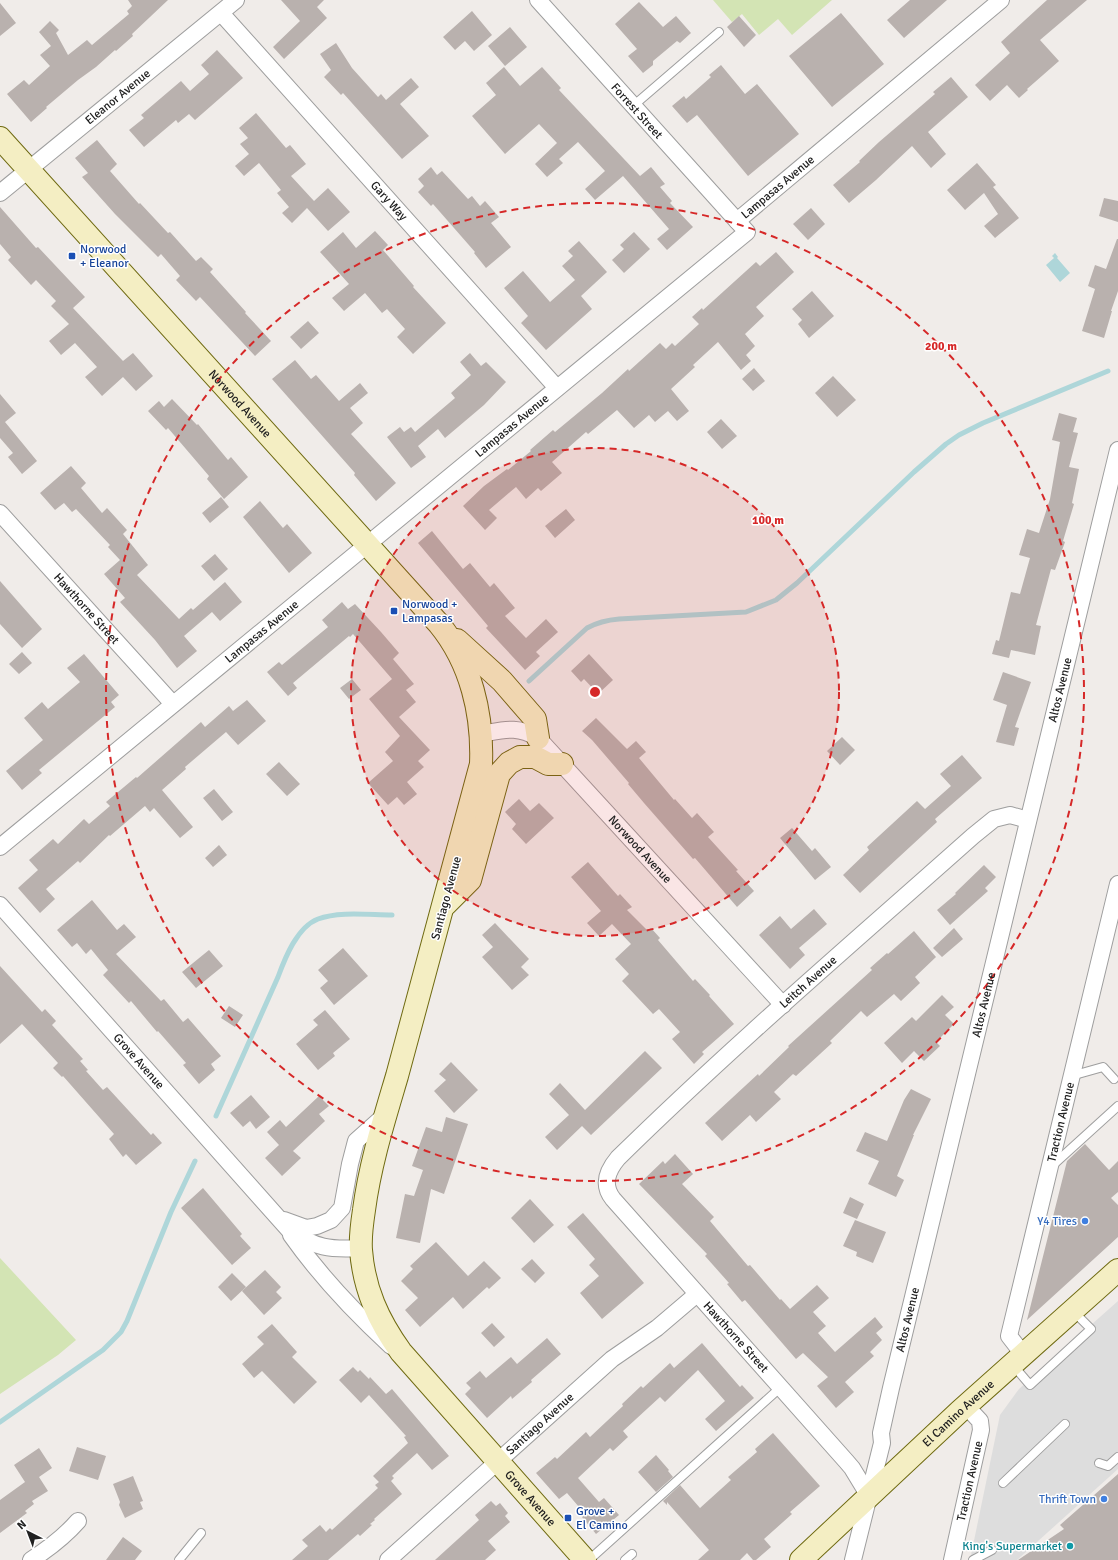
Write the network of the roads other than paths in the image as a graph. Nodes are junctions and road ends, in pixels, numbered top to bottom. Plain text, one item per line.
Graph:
1 (236, 0) edge
2 (538, 0) edge
3 (1001, 0) edge
4 (221, 13) junction
5 (719, 32) dead end
6 (633, 106) junction
7 (0, 138) edge
8 (28, 169) junction
9 (0, 193) edge
10 (737, 222) junction
11 (557, 388) junction
12 (1118, 450) edge
13 (0, 513) edge
14 (367, 545) junction
15 (439, 624) junction
16 (470, 677) joint
17 (173, 704) junction
18 (481, 734) junction
19 (538, 738) junction
20 (562, 764) junction
21 (1028, 820) junction
22 (0, 847) edge
23 (1118, 884) edge
24 (0, 904) edge
25 (445, 905) junction
26 (1118, 939) edge
27 (1101, 955) junction
28 (783, 1005) junction
29 (1071, 1076) junction
30 (1114, 1079) dead end
31 (1118, 1106) edge
32 (384, 1116) junction
33 (1049, 1168) junction
34 (606, 1178) joint
35 (279, 1218) junction
36 (361, 1248) junction
37 (1118, 1270) edge
38 (698, 1294) junction
39 (1073, 1311) junction
40 (1018, 1359) junction
41 (411, 1364) junction
42 (782, 1387) junction
43 (966, 1406) junction
44 (1065, 1424) dead end
45 (1118, 1457) edge
46 (498, 1461) junction
47 (1099, 1462) dead end
48 (1003, 1483) dead end
49 (868, 1496) junction
50 (78, 1521) dead end
51 (201, 1533) dead end
52 (992, 1550) dead end
53 (632, 1554) dead end
54 (31, 1560) edge
55 (178, 1560) edge
56 (388, 1560) edge
57 (585, 1560) edge
58 (589, 1560) edge
59 (625, 1560) edge
60 (801, 1560) edge
61 (852, 1560) edge
62 (952, 1560) edge
63 (972, 1560) edge

1 - 4 street, Eleanor Avenue
2 - 6 street, Forrest Street
3 - 10 street, Lampasas Avenue
4 - 8 street, Eleanor Avenue
4 - 11 street, Gary Way
5 - 6 lane
6 - 10 street, Forrest Street
7 - 8 main road, Norwood Avenue
8 - 9 street, Eleanor Avenue
8 - 14 main road, Norwood Avenue
10 - 11 street, Lampasas Avenue
11 - 14 street, Lampasas Avenue
12 - 21 street, Altos Avenue
13 - 17 street, Hawthorne Street
14 - 15 main road, Norwood Avenue
14 - 17 street, Lampasas Avenue
15 - 16 main road, Norwood Avenue
15 - 19 main road
16 - 18 main road, Santiago Avenue
17 - 22 street, Lampasas Avenue
18 - 19 street, Norwood Avenue
18 - 25 main road, Santiago Avenue
19 - 20 street, Norwood Avenue
20 - 25 main road
20 - 28 street, Norwood Avenue
21 - 28 street, Leitch Avenue
21 - 49 street, Altos Avenue
23 - 27 street, Traction Avenue
24 - 35 street, Grove Avenue
25 - 32 main road, Santiago Avenue
26 - 27 street
27 - 29 street, Traction Avenue
28 - 34 street, Leitch Avenue
29 - 30 lane
29 - 33 street, Traction Avenue
31 - 33 lane
32 - 35 street
32 - 36 main road, Santiago Avenue
33 - 40 street, Traction Avenue
34 - 38 street, Hawthorne Street
35 - 36 street, Grove Avenue
35 - 41 street, Grove Avenue
36 - 41 main road, Grove Avenue
37 - 39 main road, El Camino Avenue
38 - 42 street, Hawthorne Street
38 - 46 street, Santiago Avenue
39 - 40 main road, El Camino Avenue
39 - 40 lane
40 - 43 main road, El Camino Avenue
41 - 46 main road, Grove Avenue
42 - 49 street, Hawthorne Street
42 - 58 lane
43 - 49 main road, El Camino Avenue
43 - 62 street, Traction Avenue
44 - 48 lane
45 - 47 lane
46 - 56 street, Santiago Avenue
46 - 57 main road, Grove Avenue
49 - 60 main road, El Camino Avenue
49 - 61 street, Altos Avenue
50 - 54 street
51 - 55 lane
52 - 63 lane
53 - 59 lane

